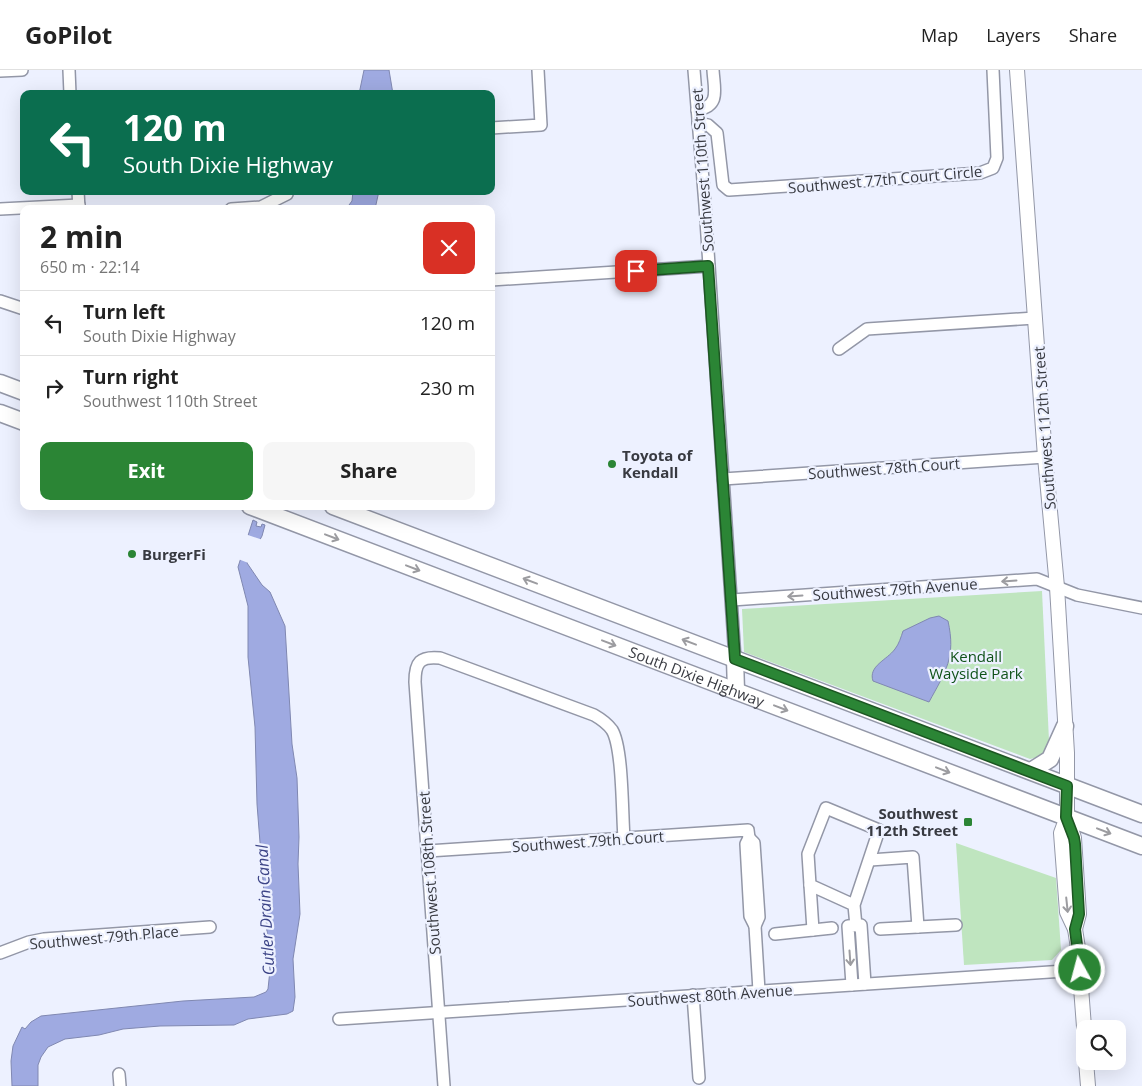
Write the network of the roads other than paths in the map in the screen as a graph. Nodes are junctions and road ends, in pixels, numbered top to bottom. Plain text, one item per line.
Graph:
1 (22, 70) edge
2 (69, 70) edge
3 (538, 70) edge
4 (694, 70) edge
5 (714, 70) edge
6 (993, 70) edge
7 (1017, 70) edge
8 (0, 71) edge
9 (70, 90) edge
10 (697, 110) junction
11 (698, 123) junction
12 (495, 128) edge
13 (701, 160) junction
14 (720, 163) junction
15 (285, 195) edge
16 (265, 205) edge
17 (20, 208) edge
18 (0, 209) edge
19 (708, 266) junction
20 (495, 280) edge
21 (0, 301) edge
22 (20, 308) edge
23 (1036, 318) junction
24 (839, 349) dead end
25 (0, 383) edge
26 (20, 390) edge
27 (0, 413) edge
28 (20, 420) edge
29 (1045, 456) junction
30 (723, 479) junction
31 (261, 510) edge
32 (344, 510) edge
33 (1057, 587) junction
34 (732, 600) junction
35 (1142, 608) edge
36 (735, 659) junction
37 (736, 691) junction
38 (1065, 726) junction
39 (1031, 772) junction
40 (1067, 786) junction
41 (1142, 814) edge
42 (1066, 817) junction
43 (624, 838) junction
44 (1142, 846) edge
45 (428, 851) junction
46 (870, 860) junction
47 (810, 885) junction
48 (854, 905) junction
49 (956, 925) dead end
50 (855, 926) junction
51 (210, 927) dead end
52 (918, 927) junction
53 (832, 928) dead end
54 (880, 929) dead end
55 (813, 930) junction
56 (774, 934) dead end
57 (0, 953) edge
58 (1080, 970) junction
59 (865, 984) junction
60 (852, 985) junction
61 (759, 992) junction
62 (693, 996) junction
63 (440, 1012) junction
64 (339, 1019) dead end
65 (1084, 1020) edge
66 (1087, 1070) edge
67 (699, 1078) dead end
68 (444, 1086) edge
69 (1088, 1086) edge

1 - 8 street
2 - 9 street
3 - 12 street
4 - 10 street, Southwest 110th Street
5 - 10 street
6 - 14 street, Southwest 77th Court Circle
7 - 23 main road, Southwest 112th Street
10 - 11 street, Southwest 110th Street
11 - 13 street, Southwest 110th Street
11 - 14 street
13 - 14 street
13 - 19 street, Southwest 110th Street
15 - 16 street
17 - 18 street
19 - 20 street
19 - 30 street, Southwest 110th Street
21 - 22 street
23 - 24 street
23 - 29 main road, Southwest 112th Street
25 - 26 highway
27 - 28 highway
29 - 30 street, Southwest 78th Court
29 - 33 main road, Southwest 112th Street
30 - 34 street, Southwest 110th Street
31 -> 37 highway, South Dixie Highway
36 -> 32 highway, South Dixie Highway
33 -> 34 street, Southwest 79th Avenue
33 - 35 street, Southwest 79th Avenue
33 - 38 main road, Southwest 112th Street
34 - 36 street, Southwest 110th Street
36 - 37 highway
36 - 39 highway, South Dixie Highway
37 -> 42 highway, South Dixie Highway
38 - 39 highway
38 - 40 main road, Southwest 112th Street
39 - 40 highway, South Dixie Highway
40 - 41 highway, South Dixie Highway
40 - 42 main road, Southwest 112th Street
42 -> 44 highway, South Dixie Highway
42 - 58 main road, Southwest 112th Street
43 - 45 street, Southwest 79th Court
43 - 45 street, Southwest 108th Street
43 - 61 street, Southwest 79th Court
45 - 63 street, Southwest 108th Street
46 - 47 street
46 - 48 street
46 - 52 street
47 - 48 street
47 - 55 street
48 - 50 street
49 - 52 street
50 - 59 street
50 -> 60 street
51 - 57 street, Southwest 79th Place
52 - 54 street
53 - 55 street
55 - 56 street
58 - 59 street, Southwest 80th Avenue
58 - 65 main road, Southwest 112th Street
59 - 60 street, Southwest 80th Avenue
60 - 61 street, Southwest 80th Avenue
61 - 62 street, Southwest 80th Avenue
62 - 63 street, Southwest 80th Avenue
62 - 67 street
63 - 64 street, Southwest 80th Avenue
63 - 68 street, Southwest 108th Street
66 - 69 main road

